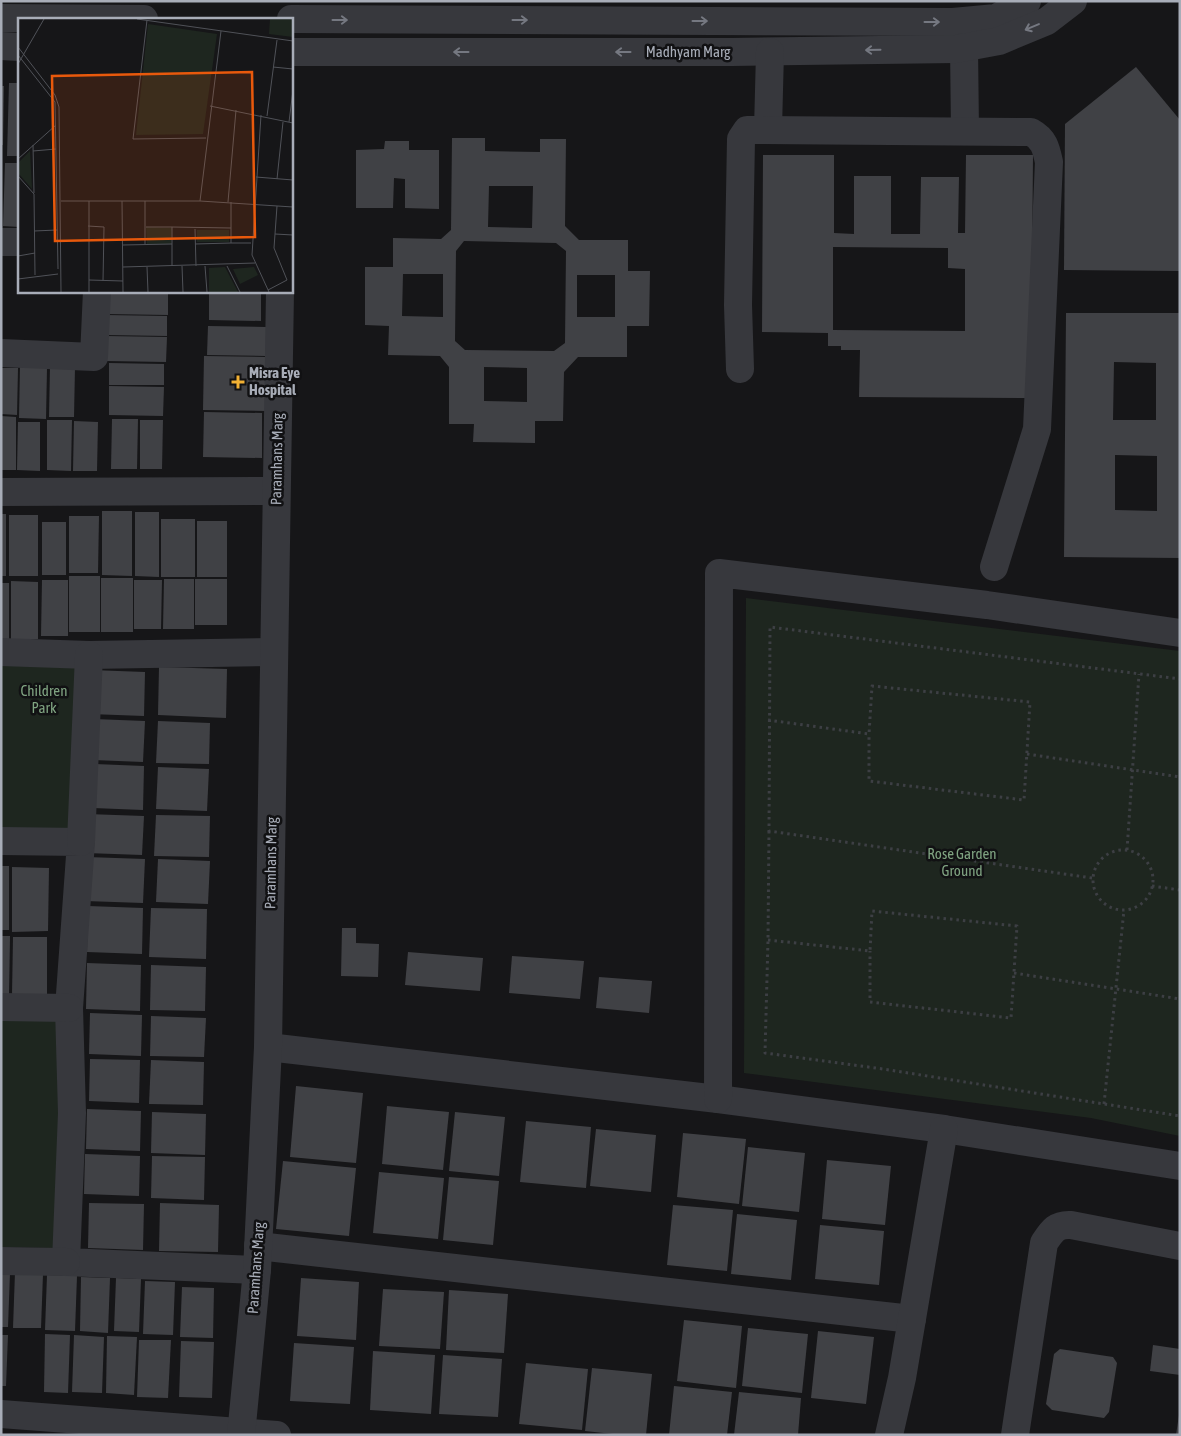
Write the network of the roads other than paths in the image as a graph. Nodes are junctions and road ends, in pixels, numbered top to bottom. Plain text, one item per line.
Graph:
1 (73, 1) edge
2 (1027, 1) edge
3 (1073, 1) edge
4 (657, 11) edge
5 (820, 11) edge
6 (1, 18) edge
7 (73, 18) edge
8 (292, 19) edge
9 (1, 46) edge
10 (18, 47) edge
11 (964, 47) junction
12 (292, 52) edge
13 (770, 52) junction
14 (768, 129) junction
15 (965, 131) junction
16 (1, 242) edge
17 (18, 242) edge
18 (97, 292) edge
19 (280, 292) edge
20 (1, 353) edge
21 (740, 369) dead end
22 (276, 491) junction
23 (1, 492) edge
24 (994, 567) dead end
25 (1180, 633) edge
26 (1, 652) edge
27 (274, 652) junction
28 (89, 655) junction
29 (1, 841) edge
30 (82, 842) junction
31 (1, 1008) edge
32 (69, 1008) junction
33 (268, 1047) junction
34 (718, 1099) junction
35 (944, 1129) junction
36 (1180, 1166) edge
37 (1180, 1246) edge
38 (258, 1258) junction
39 (1, 1261) edge
40 (66, 1262) junction
41 (912, 1318) junction
42 (1, 1414) edge
43 (241, 1433) edge
44 (277, 1435) edge
45 (889, 1435) edge
46 (1015, 1435) edge

1 - 7 street
5 -> 2 street, Madhyam Marg
3 -> 11 street, Madhyam Marg
4 -> 5 street, Madhyam Marg
8 -> 4 street, Madhyam Marg
6 - 7 street
9 - 10 street
11 -> 13 street, Madhyam Marg
11 - 15 street
13 -> 12 street, Madhyam Marg
13 - 14 street
14 - 15 street
14 - 21 street
15 - 24 street
16 - 17 street
18 - 20 street
19 - 22 street, Paramhans Marg
22 - 23 street
22 - 27 street, Paramhans Marg
25 - 34 street
26 - 28 street
27 - 28 street
27 - 33 street, Paramhans Marg
28 - 30 street
29 - 30 street
30 - 32 street
31 - 32 street
32 - 40 street
33 - 34 street
33 - 38 street, Paramhans Marg
34 - 35 street
35 - 36 street
35 - 41 street
37 - 46 street
38 - 40 street
38 - 41 street
38 - 43 street, Paramhans Marg
39 - 40 street
41 - 45 street
42 - 43 street
43 - 44 street

